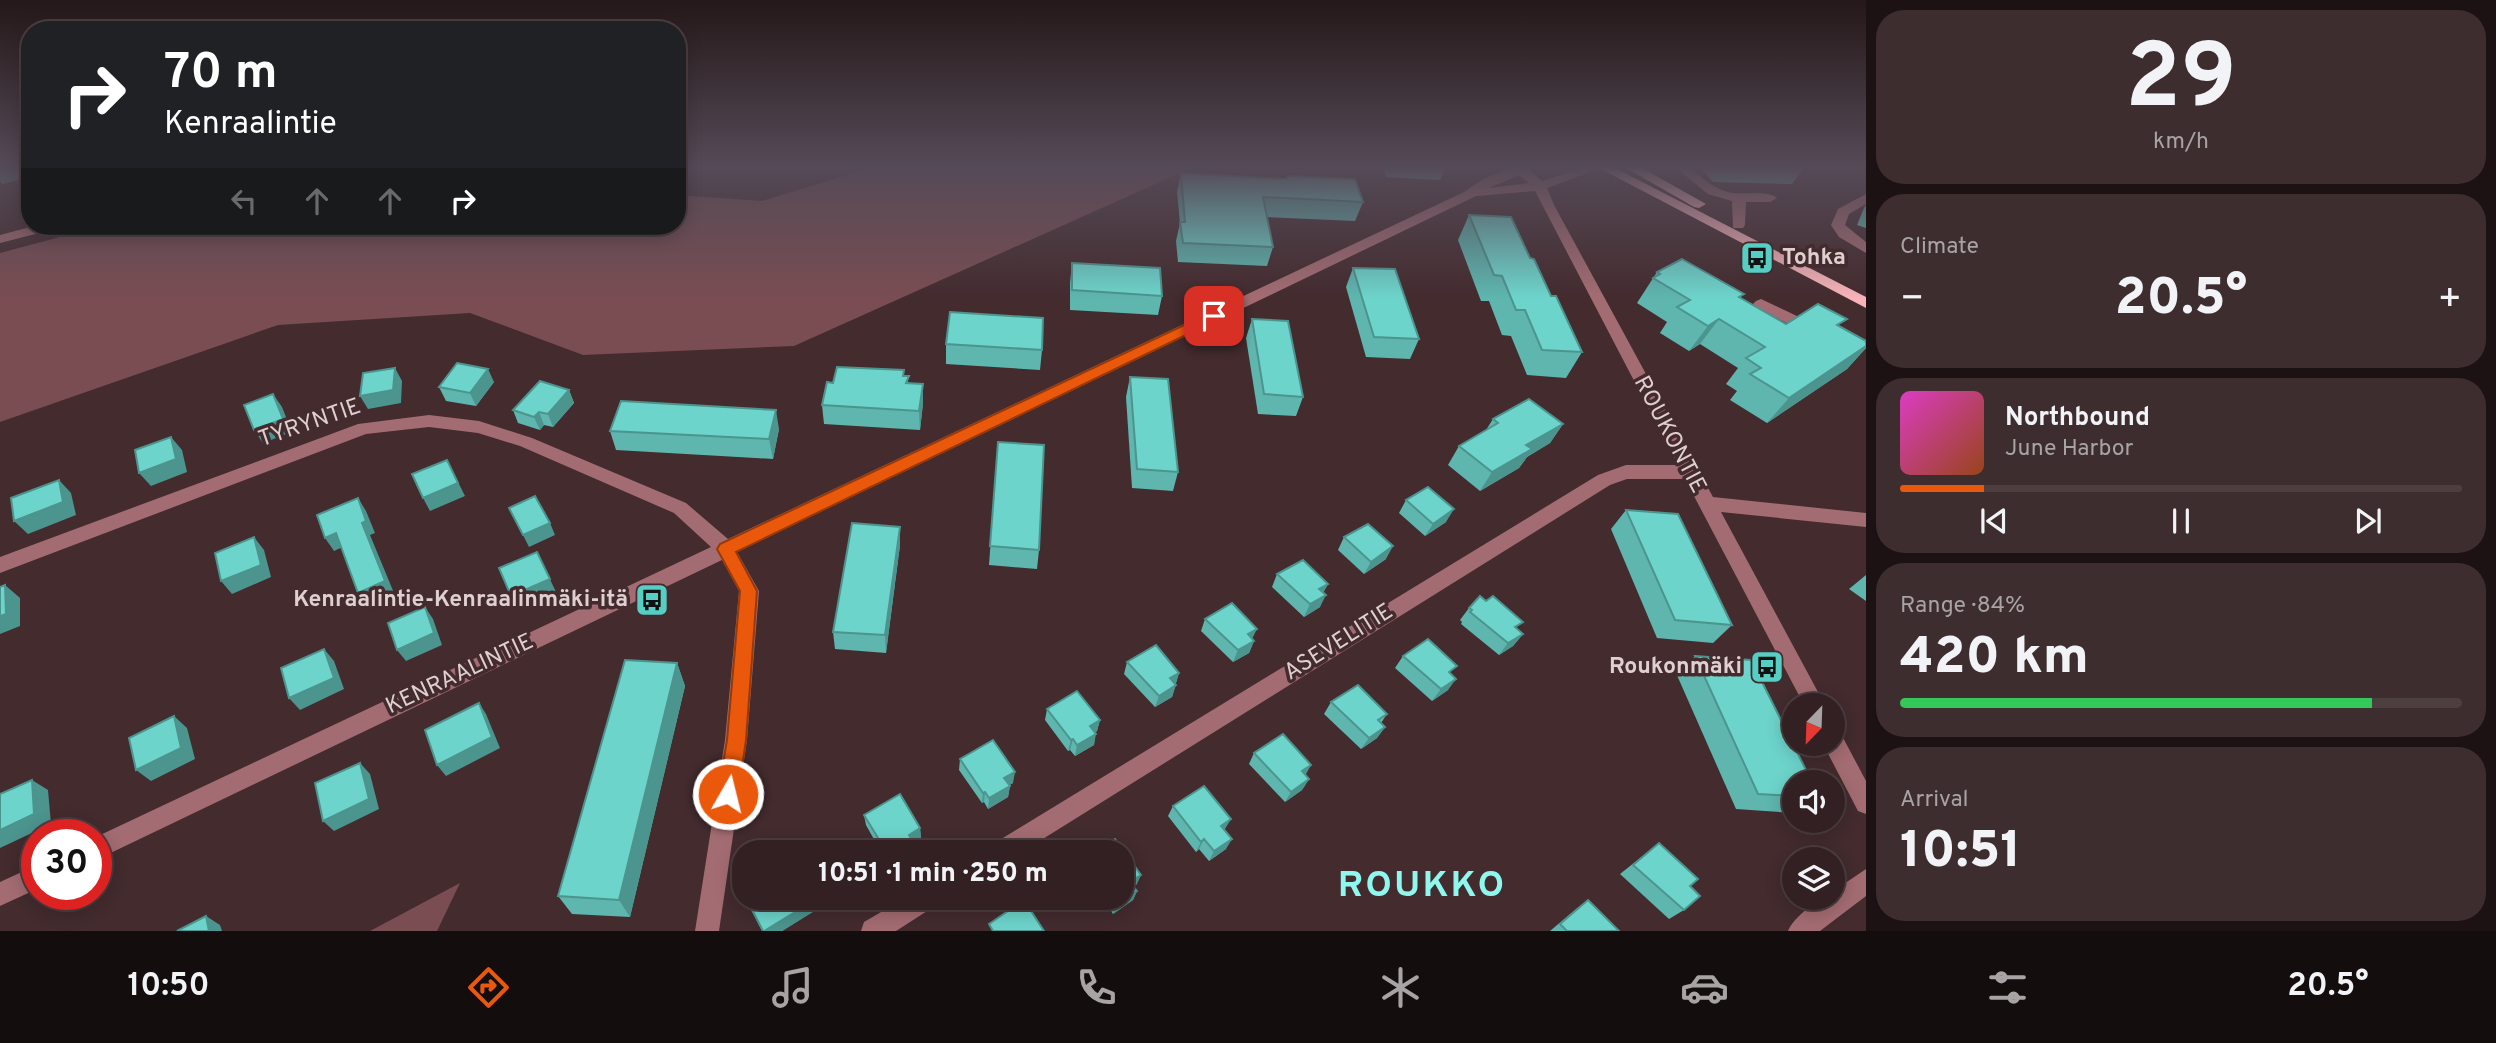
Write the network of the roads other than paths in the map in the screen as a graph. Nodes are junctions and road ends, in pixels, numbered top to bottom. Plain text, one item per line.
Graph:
1 (1434, 211) edge
2 (1550, 211) edge
3 (1690, 211) edge
4 (1713, 211) edge
5 (1739, 211) edge
6 (1844, 211) edge
7 (1738, 225) junction
8 (21, 234) edge
9 (0, 239) edge
10 (1866, 249) edge
11 (1866, 293) edge
12 (1866, 303) edge
13 (1761, 304) dead end
14 (1831, 339) edge
15 (1689, 472) junction
16 (1706, 503) junction
17 (1866, 520) edge
18 (726, 549) junction
19 (0, 565) edge
20 (1809, 693) edge
21 (1841, 756) edge
22 (1866, 803) edge
23 (1020, 840) edge
24 (112, 841) edge
25 (1866, 881) edge
26 (21, 884) edge
27 (0, 894) edge
28 (907, 910) edge
29 (707, 931) edge
30 (873, 931) edge
31 (1800, 931) edge

1 - 18 street, KENRAALINTIE
2 - 15 street, ROUKONTIE
3 - 12 main road
4 - 7 main road
5 - 7 street
6 - 10 street
7 - 11 main road
8 - 9 street
13 - 14 street
15 - 16 street, ROUKONTIE
15 - 23 street, ASEVELITIE
16 - 17 street
16 - 20 street, ROUKONTIE
18 - 19 street, TYRYNTIE
18 - 24 street, KENRAALINTIE
18 - 29 street
21 - 22 street
25 - 31 street
26 - 27 street
28 - 30 street

